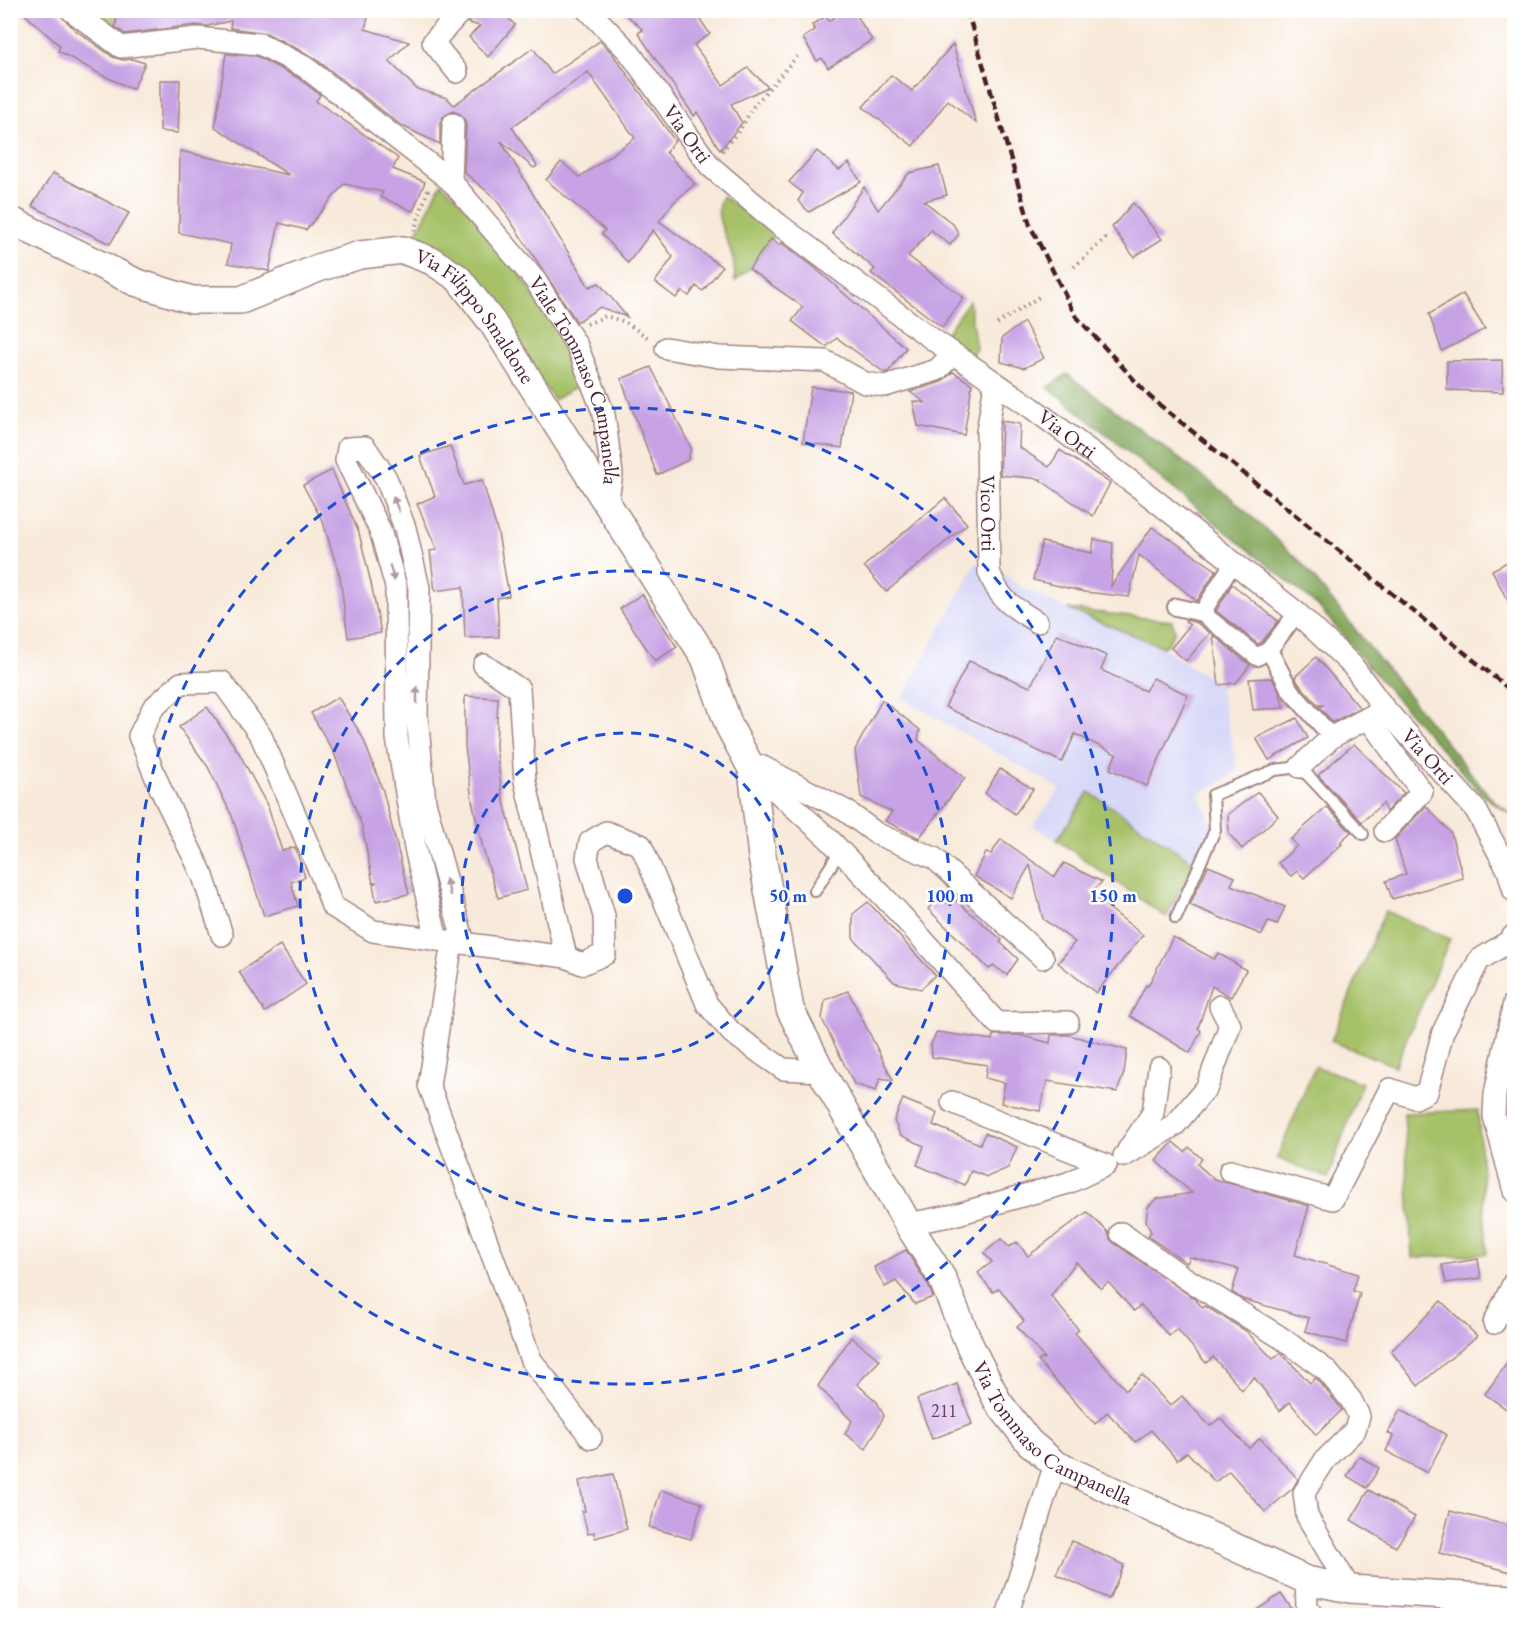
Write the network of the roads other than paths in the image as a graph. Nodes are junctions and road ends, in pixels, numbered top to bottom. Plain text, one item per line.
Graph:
1 (71, 10) edge
2 (462, 10) edge
3 (587, 10) edge
4 (457, 72) dead end
5 (453, 124) dead end
6 (443, 175) junction
7 (10, 220) edge
8 (666, 348) road end
9 (953, 354) junction
10 (995, 384) junction
11 (607, 504) junction
12 (1233, 563) junction
13 (1176, 607) dead end
14 (1202, 613) junction
15 (1297, 614) junction
16 (1037, 622) dead end
17 (1269, 650) junction
18 (484, 665) dead end
19 (1376, 713) junction
20 (1332, 737) junction
21 (749, 763) junction
22 (1300, 767) junction
23 (1385, 831) dead end
24 (1363, 834) dead end
25 (840, 851) junction
26 (1511, 866) edge
27 (815, 891) dead end
28 (1515, 891) edge
29 (1176, 918) dead end
30 (222, 935) dead end
31 (1515, 935) edge
32 (451, 942) junction
33 (567, 957) junction
34 (1043, 958) dead end
35 (1515, 1003) edge
36 (1220, 1006) dead end
37 (790, 1009) joint
38 (1068, 1022) dead end
39 (1159, 1068) dead end
40 (821, 1071) junction
41 (952, 1102) dead end
42 (1115, 1161) junction
43 (1230, 1171) dead end
44 (1515, 1191) edge
45 (908, 1224) junction
46 (1121, 1233) dead end
47 (1515, 1282) edge
48 (1494, 1323) dead end
49 (591, 1438) dead end
50 (1055, 1464) junction
51 (1306, 1580) junction
52 (1350, 1589) junction
53 (1515, 1599) edge
54 (1007, 1616) edge
55 (1313, 1616) edge

1 - 6 street, Viale Tommaso Campanella
2 - 4 street
3 - 9 street, Via Orti
5 - 6 street
6 - 11 street, Viale Tommaso Campanella
7 - 11 street, Via Filippo Smaldone
8 - 9 street
9 - 10 street, Via Orti
10 - 12 street, Via Orti
10 - 16 street, Vico Orti
11 - 21 street, Viale Tommaso Campanella
12 - 14 street
12 - 15 street, Via Orti
13 - 14 street
14 - 17 street
15 - 17 street
15 - 19 street, Via Orti
17 - 20 street
18 - 33 street
19 - 20 street
19 - 23 street
19 - 26 street, Via Orti
20 - 22 street
21 - 25 street
21 - 34 street
21 - 37 street, Viale Tommaso Campanella
22 - 24 lane
22 - 29 lane
25 - 27 lane
25 - 38 street
26 - 28 street, Via Orti
30 - 32 street
31 - 43 street
32 -> 32 street
32 - 33 street
32 - 49 street
33 - 40 street
35 - 44 street
36 - 42 street
37 - 40 street, Via Tommaso Campanella
39 - 42 street
40 - 45 street, Via Tommaso Campanella
41 - 42 street
42 - 45 street
45 - 50 street, Via Tommaso Campanella
46 - 52 street
47 - 48 street
50 - 51 street, Via Tommaso Campanella
50 - 54 street
51 - 52 street, Via Tommaso Campanella
51 - 55 street
52 - 53 street, Via Tommaso Campanella

